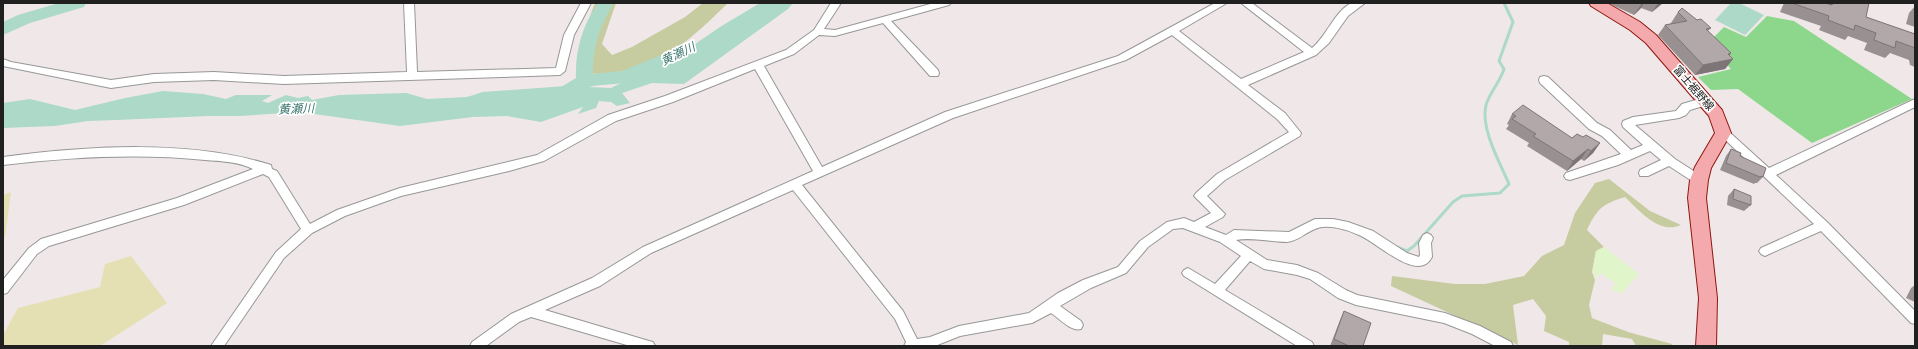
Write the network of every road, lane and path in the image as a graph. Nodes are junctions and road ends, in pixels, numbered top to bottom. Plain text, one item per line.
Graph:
1 (409, 3) edge
2 (586, 3) edge
3 (836, 3) edge
4 (946, 3) edge
5 (1222, 3) edge
6 (1246, 3) edge
7 (1360, 3) edge
8 (1596, 3) edge
9 (885, 20) junction
10 (1173, 31) junction
11 (816, 32) junction
12 (1312, 53) junction
13 (3, 62) edge
14 (758, 65) junction
15 (934, 73) dead end
16 (412, 75) junction
17 (1544, 80) dead end
18 (1240, 84) junction
19 (1706, 101) junction
20 (1915, 103) edge
21 (1723, 133) junction
22 (1651, 146) junction
23 (1629, 155) junction
24 (3, 161) edge
25 (1670, 161) junction
26 (267, 168) junction
27 (819, 172) junction
28 (1644, 173) dead end
29 (1767, 174) junction
30 (1570, 176) dead end
31 (1699, 180) junction
32 (795, 184) junction
33 (1823, 225) junction
34 (1195, 227) junction
35 (308, 230) junction
36 (1427, 238) dead end
37 (1227, 241) junction
38 (1765, 252) dead end
39 (1249, 255) junction
40 (1188, 273) dead end
41 (3, 289) edge
42 (1216, 291) junction
43 (1051, 306) junction
44 (529, 311) junction
45 (1915, 319) edge
46 (1077, 325) dead end
47 (217, 346) edge
48 (476, 346) edge
49 (649, 346) edge
50 (912, 346) edge
51 (1308, 346) edge
52 (1507, 346) edge
53 (1706, 346) edge

1 - 16 street
2 - 16 street
3 - 11 street
4 - 9 street
5 - 10 street
6 - 12 street
7 - 12 street
8 - 19 main road, 富士裾野線
9 - 11 street
9 - 15 street
10 - 18 street
10 - 27 street
11 - 14 street
12 - 18 street
13 - 16 street
14 - 27 street
14 - 35 street
17 - 23 street
18 - 34 street
19 - 21 main road, 富士裾野線
19 - 22 street
20 - 29 street
21 - 29 street
21 - 31 main road
22 - 23 street
22 - 25 street
23 - 30 street
24 - 26 street
25 - 28 street
25 - 31 street
26 - 35 street
26 - 41 street
27 - 32 street
29 - 33 street
31 - 53 main road
32 - 44 street
32 - 50 street
33 - 38 street
33 - 45 street
34 - 37 street
34 - 43 street
35 - 47 street
36 - 37 street
37 - 39 street
39 - 42 street
39 - 52 street
40 - 42 street
42 - 51 street
43 - 46 street
43 - 50 street
44 - 48 street
44 - 49 street

